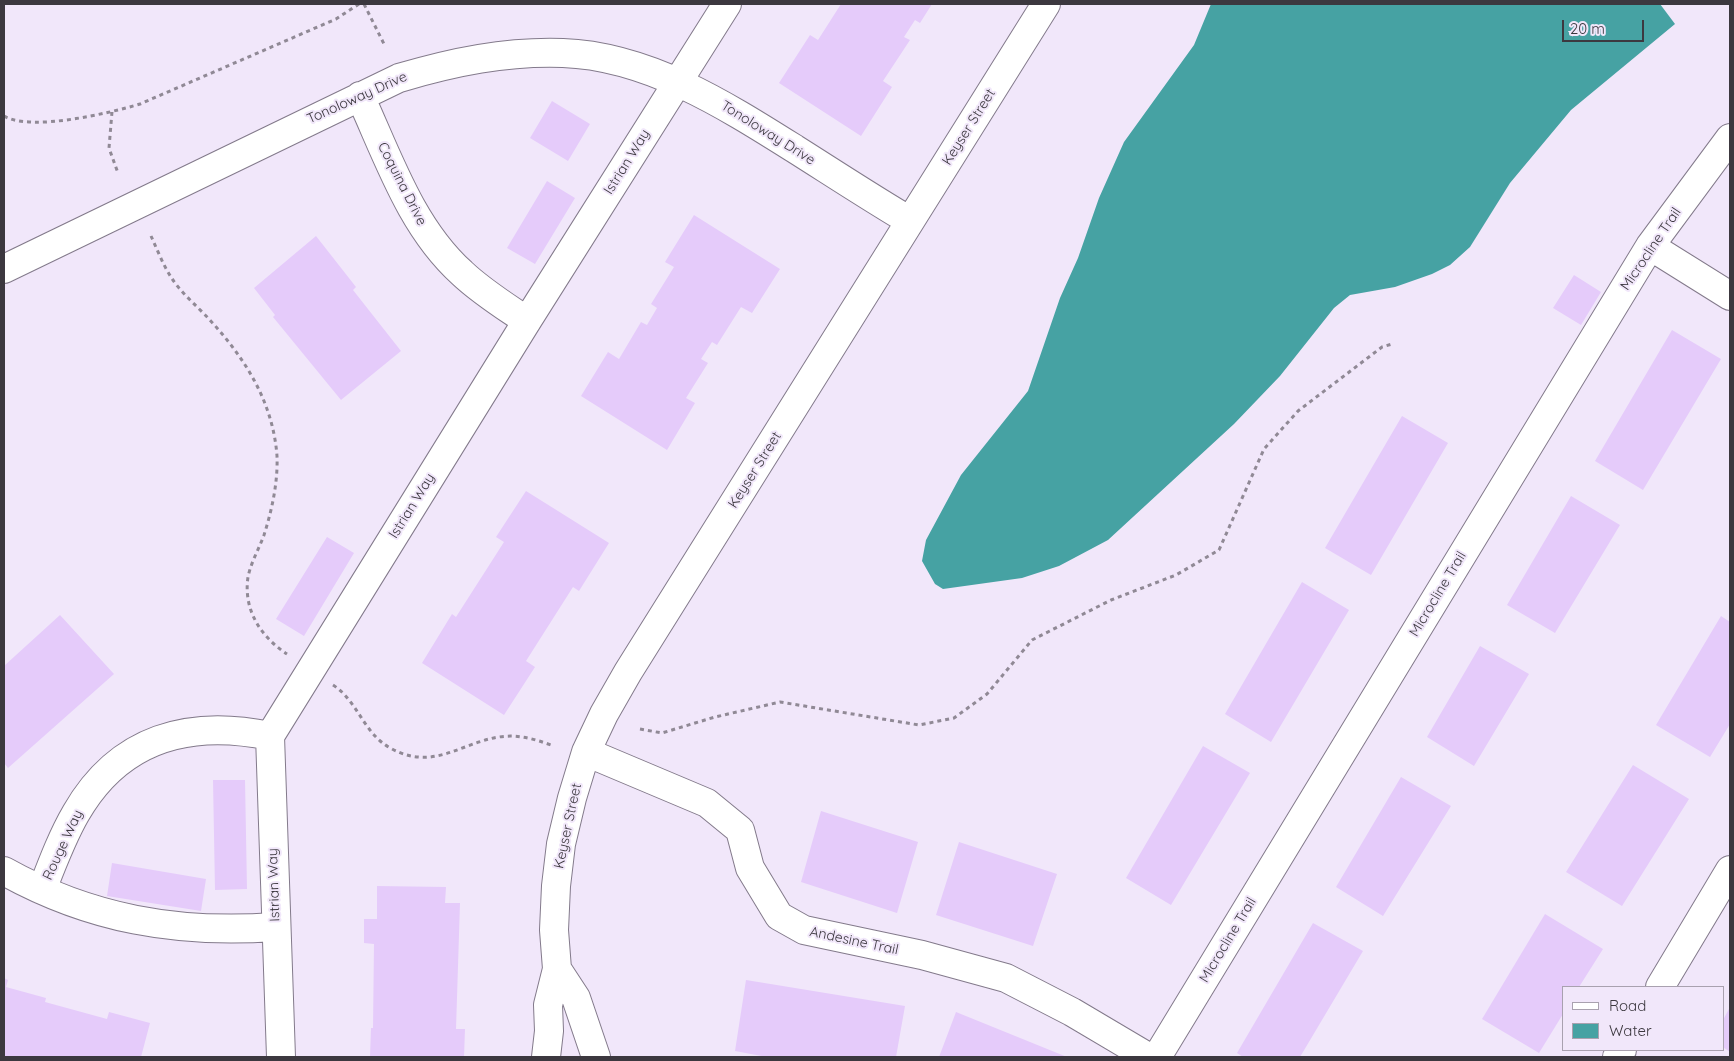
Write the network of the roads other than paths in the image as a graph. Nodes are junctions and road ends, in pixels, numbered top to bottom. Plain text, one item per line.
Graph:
1 (727, 4) edge
2 (1046, 4) edge
3 (678, 83) junction
4 (360, 96) junction
5 (1730, 138) edge
6 (910, 221) junction
7 (1650, 246) junction
8 (4, 269) edge
9 (1730, 296) edge
10 (527, 321) junction
11 (270, 736) junction
12 (586, 752) junction
13 (1730, 870) edge
14 (4, 871) edge
15 (42, 890) junction
16 (275, 927) junction
17 (557, 969) junction
18 (1661, 986) edge
19 (281, 1057) edge
20 (546, 1057) edge
21 (596, 1057) edge
22 (1148, 1057) edge
23 (1157, 1057) edge

1 - 3 street, Istrian Way
2 - 6 street, Keyser Street
3 - 4 street, Tonoloway Drive
3 - 6 street, Tonoloway Drive
3 - 10 street, Istrian Way
4 - 8 street, Tonoloway Drive
4 - 10 street, Coquina Drive
5 - 7 street, Microcline Trail
6 - 12 street, Keyser Street
7 - 9 street
7 - 23 street, Microcline Trail
10 - 11 street, Istrian Way
11 - 15 street, Rouge Way
11 - 16 street, Istrian Way
12 - 17 street, Keyser Street
12 - 22 street, Andesine Trail
13 - 18 street
14 - 15 street
15 - 16 street
16 - 19 street, Istrian Way
17 - 20 street, Keyser Street
17 - 21 street, Keyser Street

